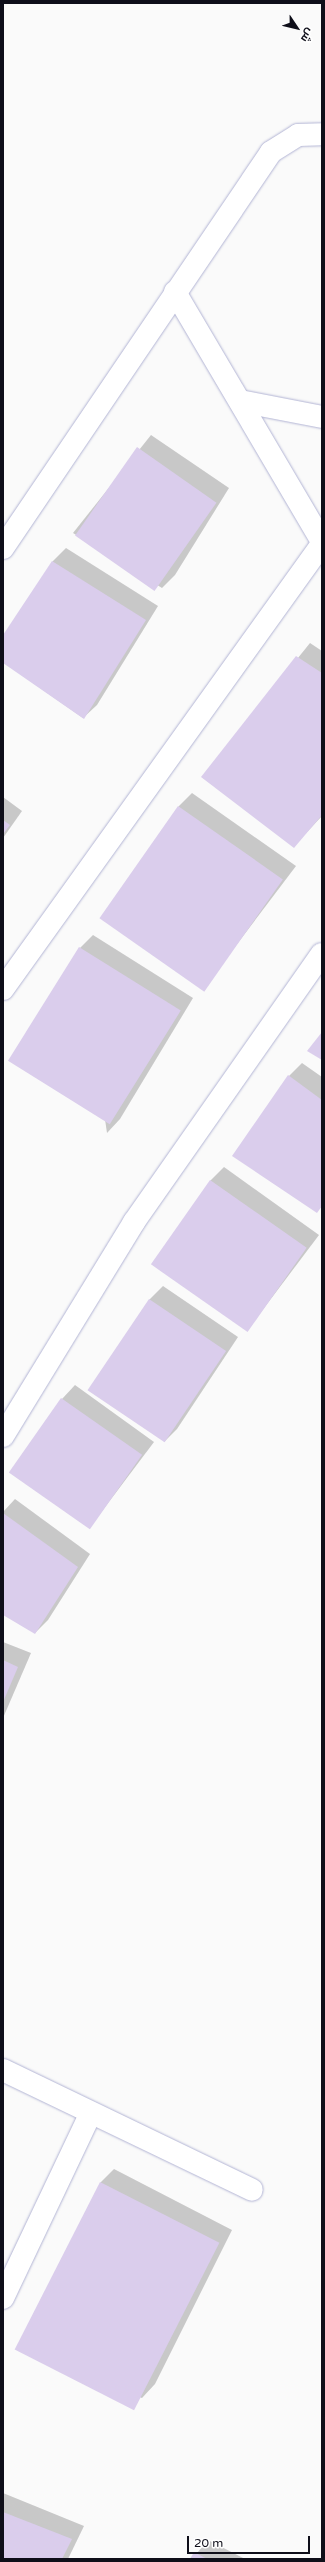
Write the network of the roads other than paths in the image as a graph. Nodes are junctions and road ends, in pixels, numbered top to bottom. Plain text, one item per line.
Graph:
1 (322, 134) edge
2 (175, 292) junction
3 (240, 401) junction
4 (322, 417) edge
5 (322, 543) edge
6 (3, 548) edge
7 (322, 954) edge
8 (3, 989) edge
9 (3, 1436) edge
10 (3, 2070) edge
11 (91, 2112) junction
12 (252, 2190) dead end
13 (3, 2298) edge

1 - 2 street
2 - 3 street
2 - 6 street
3 - 4 street
3 - 5 street
5 - 8 street
7 - 9 street
10 - 11 street
11 - 12 street
11 - 13 street

